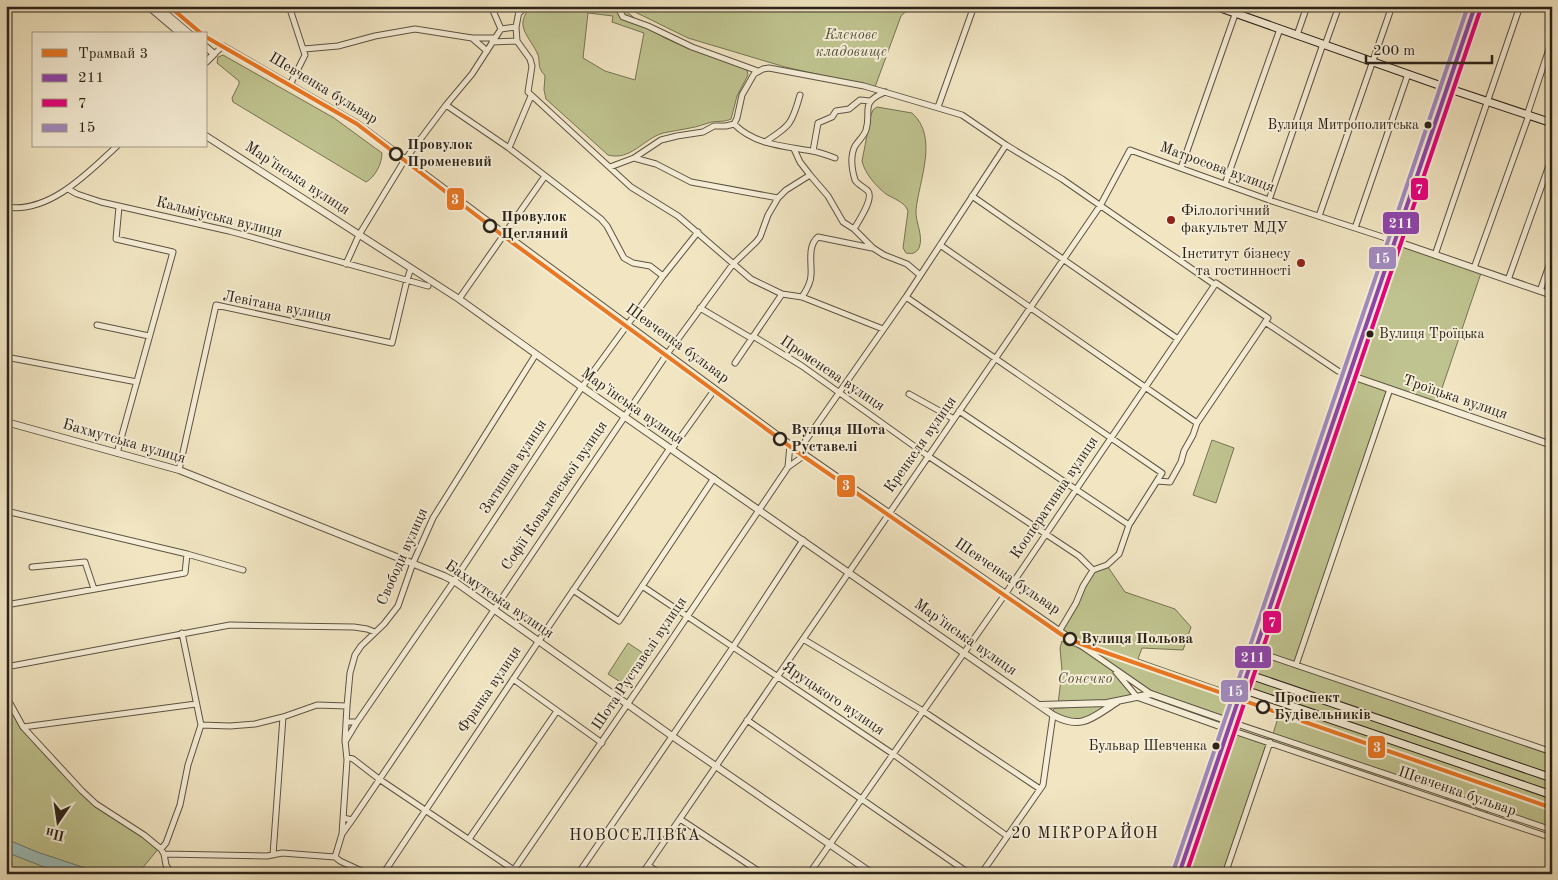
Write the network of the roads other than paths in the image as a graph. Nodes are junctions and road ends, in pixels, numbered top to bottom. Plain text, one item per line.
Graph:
1 (148, 6) edge
2 (157, 6) edge
3 (289, 6) edge
4 (491, 6) edge
5 (520, 6) edge
6 (528, 6) edge
7 (617, 6) edge
8 (974, 6) edge
9 (1215, 6) edge
10 (1307, 6) edge
11 (1339, 6) edge
12 (1392, 6) edge
13 (1475, 6) edge
14 (1520, 6) edge
15 (1237, 10) edge
16 (519, 13) junction
17 (516, 27) junction
18 (500, 29) junction
19 (1280, 29) junction
20 (179, 32) edge
21 (188, 32) edge
22 (1297, 35) junction
23 (472, 38) junction
24 (493, 40) junction
25 (517, 40) junction
26 (1552, 40) edge
27 (1324, 45) junction
28 (304, 49) junction
29 (487, 51) junction
30 (209, 57) edge
31 (1373, 62) junction
32 (758, 71) junction
33 (1408, 74) junction
34 (291, 83) junction
35 (1447, 88) junction
36 (885, 92) junction
37 (800, 95) dead end
38 (531, 96) junction
39 (870, 101) junction
40 (1488, 102) junction
41 (446, 105) junction
42 (938, 107) junction
43 (1528, 115) junction
44 (1552, 123) edge
45 (734, 124) junction
46 (208, 137) edge
47 (765, 142) junction
48 (1006, 145) junction
49 (115, 148) edge
50 (509, 148) junction
51 (794, 148) junction
52 (1130, 150) joint
53 (813, 151) junction
54 (1552, 157) edge
55 (634, 158) junction
56 (835, 158) dead end
57 (405, 159) junction
58 (610, 167) junction
59 (1181, 168) junction
60 (810, 175) junction
61 (545, 176) junction
62 (1225, 184) junction
63 (68, 189) junction
64 (972, 196) junction
65 (778, 198) junction
66 (1269, 200) junction
67 (1100, 206) junction
68 (119, 207) junction
69 (6, 208) edge
70 (1319, 216) junction
71 (1355, 228) junction
72 (854, 229) junction
73 (698, 232) junction
74 (504, 234) junction
75 (359, 235) junction
76 (1395, 242) junction
77 (940, 245) junction
78 (873, 248) junction
79 (1435, 255) junction
80 (1552, 257) edge
81 (1064, 259) junction
82 (346, 264) junction
83 (733, 264) junction
84 (411, 268) junction
85 (1474, 268) junction
86 (920, 275) junction
87 (663, 276) junction
88 (407, 280) junction
89 (1508, 280) junction
90 (1215, 284) junction
91 (428, 286) dead end
92 (1540, 291) junction
93 (782, 294) junction
94 (1552, 294) edge
95 (802, 297) junction
96 (906, 297) junction
97 (459, 299) junction
98 (700, 308) junction
99 (1030, 308) junction
100 (1266, 320) junction
101 (627, 325) junction
102 (98, 326) dead end
103 (883, 329) junction
104 (149, 336) junction
105 (752, 337) junction
106 (1178, 338) junction
107 (536, 354) junction
108 (667, 354) junction
109 (6, 358) edge
110 (995, 358) junction
111 (735, 363) dead end
112 (1349, 375) junction
113 (137, 382) junction
114 (582, 387) junction
115 (1145, 387) junction
116 (715, 389) junction
117 (1390, 389) junction
118 (839, 393) junction
119 (909, 394) dead end
120 (959, 411) junction
121 (624, 416) junction
122 (954, 419) junction
123 (6, 422) edge
124 (1197, 423) junction
125 (1111, 438) junction
126 (790, 444) junction
127 (1552, 445) edge
128 (671, 448) junction
129 (799, 450) junction
130 (117, 453) junction
131 (805, 455) junction
132 (928, 456) junction
133 (788, 467) junction
134 (179, 470) junction
135 (714, 478) junction
136 (1157, 481) junction
137 (1076, 489) junction
138 (6, 510) edge
139 (759, 510) junction
140 (889, 513) junction
141 (1129, 525) junction
142 (1046, 534) junction
143 (803, 540) junction
144 (186, 554) junction
145 (413, 564) junction
146 (32, 567) dead end
147 (243, 570) dead end
148 (1093, 570) junction
149 (848, 572) junction
150 (454, 581) junction
151 (642, 586) junction
152 (94, 589) junction
153 (573, 590) junction
154 (1006, 593) junction
155 (6, 605) edge
156 (494, 610) junction
157 (688, 617) junction
158 (1060, 630) junction
159 (375, 632) junction
160 (182, 633) junction
161 (803, 639) junction
162 (538, 641) junction
163 (734, 647) junction
164 (1255, 652) junction
165 (964, 653) junction
166 (1296, 665) junction
167 (1111, 666) junction
168 (6, 667) edge
169 (1247, 674) junction
170 (777, 677) junction
171 (513, 679) junction
172 (1242, 689) junction
173 (1150, 694) junction
174 (6, 696) edge
175 (1137, 697) junction
176 (1117, 702) junction
177 (196, 704) junction
178 (628, 705) junction
179 (1040, 705) junction
180 (347, 706) junction
181 (557, 710) junction
182 (923, 711) junction
183 (1054, 716) junction
184 (283, 717) junction
185 (747, 720) junction
186 (346, 722) junction
187 (357, 722) junction
188 (201, 725) junction
189 (1230, 726) junction
190 (23, 727) junction
191 (672, 736) junction
192 (1272, 736) junction
193 (345, 742) junction
194 (602, 743) junction
195 (1270, 743) junction
196 (1552, 752) edge
197 (893, 754) junction
198 (347, 757) junction
199 (716, 766) junction
200 (1552, 778) edge
201 (379, 779) junction
202 (1040, 789) junction
203 (1552, 795) edge
204 (862, 799) junction
205 (1490, 809) junction
206 (425, 810) junction
207 (1488, 816) junction
208 (343, 818) junction
209 (680, 819) junction
210 (352, 820) junction
211 (1552, 830) edge
212 (342, 834) junction
213 (1007, 836) junction
214 (1552, 838) edge
215 (468, 839) junction
216 (829, 844) junction
217 (163, 852) junction
218 (273, 855) junction
219 (335, 857) junction
220 (648, 865) junction
221 (512, 872) edge
222 (172, 874) edge
223 (368, 874) edge
224 (383, 874) edge
225 (520, 874) edge
226 (578, 874) edge
227 (642, 874) edge
228 (660, 874) edge
229 (763, 874) edge
230 (809, 874) edge
231 (873, 874) edge
232 (970, 874) edge
233 (981, 874) edge
234 (1179, 874) edge
235 (1225, 874) edge

1 - 20 street
2 - 21 street
3 - 28 street
4 - 18 street
5 - 16 street
6 - 16 street
7 - 32 street
8 - 42 street
9 - 15 main road
10 - 22 street
11 - 27 street
12 - 31 street
13 - 35 main road
14 - 40 street
15 - 19 main road
15 - 59 street
16 - 17 street
17 - 18 street
17 - 25 street
18 - 24 street
19 - 22 main road
19 - 62 street
22 - 27 main road
23 - 24 street
23 - 28 street
23 - 29 street
24 - 25 street
24 - 29 street
25 - 38 street
26 - 43 street
27 - 31 main road
27 - 66 street
28 - 34 street
29 - 41 street
30 - 34 street, Шевченка бульвар
31 - 33 main road
31 - 70 street
32 - 36 street
32 - 45 street
33 - 35 main road
33 - 71 street
34 - 57 street, Шевченка бульвар
35 - 40 main road
35 - 76 main road
36 - 39 street
36 - 42 street
37 - 47 street
38 - 50 street
38 - 58 street
39 - 53 street
39 - 72 street
40 - 43 main road
40 - 79 street
41 - 50 street
41 - 57 street
42 - 48 street
43 - 44 main road
43 - 85 street
45 - 47 street
45 - 55 street
46 - 75 street, Мар'їнська вулиця
47 - 51 street
48 - 64 street
48 - 67 street
49 - 63 street
50 - 61 street
51 - 53 street
51 - 60 street
52 - 59 street, Матросова вулиця
52 - 67 street, Кренкеля вулиця
53 - 56 street
54 - 89 street
55 - 58 street
55 - 65 street
57 - 74 street, Шевченка бульвар
57 - 75 street
58 - 73 street
59 - 62 street, Матросова вулиця
60 - 65 street, Софії Ковалевської вулиця
60 - 72 street
61 - 74 street
61 - 87 street
62 - 66 street, Матросова вулиця
63 - 68 street, Кальміуська вулиця
63 - 69 street
64 - 77 street
64 - 81 street
65 - 83 street, Софії Ковалевської вулиця
66 - 70 street, Матросова вулиця
67 - 81 street, Кренкеля вулиця
67 - 90 street
68 - 82 street, Кальміуська вулиця
68 - 104 street
70 - 71 street, Матросова вулиця
71 - 76 street, Матросова вулиця
72 - 78 street
73 - 83 street
73 - 87 street, Затишна вулиця
74 - 97 street
74 - 101 street, Шевченка бульвар
75 - 82 street
75 - 84 street, Мар'їнська вулиця
76 - 79 street, Матросова вулиця
76 - 112 main road
77 - 86 street
77 - 99 street
78 - 86 street
78 - 95 street
79 - 85 street, Матросова вулиця
80 - 92 street
81 - 99 street, Кренкеля вулиця
81 - 106 street
82 - 88 street, Кальміуська вулиця
83 - 93 street
83 - 98 street, Софії Ковалевської вулиця
84 - 88 street, Левітана вулиця
84 - 97 street, Мар'їнська вулиця
85 - 89 street, Матросова вулиця
86 - 96 street
87 - 101 street, Затишна вулиця
88 - 91 street, Кальміуська вулиця
88 - 134 street, Левітана вулиця
89 - 92 street, Матросова вулиця
90 - 100 street
90 - 106 street, Кооперативна вулиця
92 - 94 street, Матросова вулиця
93 - 95 street
93 - 105 street
95 - 103 street
96 - 103 street
96 - 110 street
97 - 107 street, Мар'їнська вулиця
98 - 105 street, Променева вулиця
98 - 108 street, Софії Ковалевської вулиця
99 - 110 street, Кренкеля вулиця
99 - 115 street
100 - 112 street
100 - 124 street
101 - 108 street, Шевченка бульвар
101 - 114 street, Затишна вулиця
102 - 104 street
103 - 118 street
104 - 113 street
105 - 111 street
105 - 118 street, Променева вулиця
106 - 115 street, Кооперативна вулиця
107 - 114 street, Мар'їнська вулиця
107 - 145 street, Свободи вулиця
108 - 116 street, Шевченка бульвар
108 - 121 street, Софії Ковалевської вулиця
109 - 113 street
110 - 120 street, Кренкеля вулиця
110 - 125 street
112 - 117 street, Троїцька вулиця
112 - 164 main road
113 - 130 street
114 - 121 street, Мар'їнська вулиця
114 - 150 street, Затишна вулиця
115 - 124 street
115 - 125 street, Кооперативна вулиця
116 - 126 street, Шевченка бульвар
116 - 128 street, Франка вулиця
117 - 127 street, Троїцька вулиця
117 - 166 street
118 - 129 street
118 - 132 street, Променева вулиця
119 - 122 street
120 - 122 street, Кренкеля вулиця
120 - 137 street
121 - 128 street, Мар'їнська вулиця
121 - 156 street, Софії Ковалевської вулиця
122 - 132 street, Кренкеля вулиця
123 - 130 street, Бахмутська вулиця
124 - 136 street
125 - 136 street
125 - 137 street, Кооперативна вулиця
126 - 129 street, Шевченка бульвар
126 - 133 street
128 - 135 street, Мар'їнська вулиця
128 - 153 street, Франка вулиця
129 - 131 street, Шевченка бульвар
130 - 134 street, Бахмутська вулиця
131 - 133 street
131 - 140 street, Шевченка бульвар
132 - 140 street, Кренкеля вулиця
132 - 142 street, Променева вулиця
133 - 139 street, Шота Руставелі вулиця
134 - 145 street, Бахмутська вулиця
135 - 139 street, Мар'їнська вулиця
135 - 151 street
136 - 141 street
137 - 141 street
137 - 142 street, Кооперативна вулиця
138 - 144 street
139 - 143 street, Мар'їнська вулиця
139 - 157 street, Шота Руставелі вулиця
140 - 149 street, Кренкеля вулиця
140 - 154 street, Шевченка бульвар
141 - 148 street
142 - 148 street, Променева вулиця
142 - 154 street, Кооперативна вулиця
143 - 149 street, Мар'їнська вулиця
143 - 163 street
144 - 147 street
144 - 152 street
145 - 150 street, Бахмутська вулиця
145 - 159 street, Свободи вулиця
146 - 152 street
148 - 158 street
149 - 161 street, Кренкеля вулиця
149 - 165 street, Мар'їнська вулиця
150 - 156 street, Бахмутська вулиця
150 - 187 street, Затишна вулиця
151 - 153 street
151 - 157 street, Яруцького вулиця
152 - 155 street
153 - 162 street, Франка вулиця
154 - 158 street, Шевченка бульвар
154 - 165 street, Кооперативна вулиця
156 - 162 street, Бахмутська вулиця
156 - 201 street, Софії Ковалевської вулиця
157 - 163 street, Яруцького вулиця
157 - 178 street, Шота Руставелі вулиця
158 - 167 street, Шевченка бульвар
159 - 160 street
159 - 180 street, Свободи вулиця
160 - 168 street
160 - 177 street
161 - 170 street, Кренкеля вулиця
161 - 182 street
162 - 171 street, Франка вулиця
162 - 178 street, Бахмутська вулиця
163 - 170 street, Яруцького вулиця
163 - 191 street
164 - 166 street
164 - 169 main road
165 - 179 street, Мар'їнська вулиця
165 - 182 street, Кооперативна вулиця
166 - 196 street
167 - 173 street, Шевченка бульвар
167 - 175 street, Шевченка бульвар
169 - 172 main road
169 - 200 main road
170 - 185 street, Кренкеля вулиця
170 - 197 street, Яруцького вулиця
171 - 181 street
171 - 206 street, Франка вулиця
172 - 189 main road
172 - 203 main road, Шевченка бульвар
173 - 175 street
173 - 189 street, Шевченка бульвар
174 - 190 street
175 - 176 street
175 - 189 street, Шевченка бульвар
176 - 179 street
176 - 183 street
177 - 188 street
177 - 190 street
178 - 191 street, Бахмутська вулиця
178 - 194 street, Шота Руставелі вулиця
179 - 183 street, Мар'їнська вулиця
180 - 184 street
180 - 186 street, Свободи вулиця
181 - 194 street
181 - 215 street
182 - 197 street, Кооперативна вулиця
182 - 202 street
183 - 202 street
184 - 188 street
184 - 218 street
185 - 199 street, Кренкеля вулиця
185 - 204 street
186 - 187 street
186 - 193 street
187 - 193 street, Затишна вулиця
188 - 217 street
189 - 192 street, Шевченка бульвар
189 - 195 street, Шевченка бульвар
189 - 234 main road
190 - 217 street
191 - 199 street, Бахмутська вулиця
191 - 226 street
192 - 195 street
192 - 205 street, Шевченка бульвар
193 - 198 street
194 - 221 street, Шота Руставелі вулиця
195 - 207 street, Шевченка бульвар
195 - 235 street
197 - 204 street, Кооперативна вулиця
197 - 213 street, Яруцького вулиця
198 - 201 street
198 - 208 street
199 - 209 street, Кренкеля вулиця
199 - 216 street, Бахмутська вулиця
201 - 206 street
201 - 210 street, Софії Ковалевської вулиця
202 - 213 street
204 - 216 street, Кооперативна вулиця
204 - 232 street
205 - 207 street
205 - 211 street, Шевченка бульвар
206 - 215 street
206 - 224 street, Франка вулиця
207 - 214 street, Шевченка бульвар
208 - 210 street
208 - 212 street
209 - 220 street, Кренкеля вулиця
209 - 229 street
210 - 212 street, Софії Ковалевської вулиця
212 - 219 street, Софії Ковалевської вулиця
213 - 233 street
215 - 221 street
216 - 230 street, Кооперативна вулиця
216 - 231 street, Бахмутська вулиця
217 - 218 street
217 - 222 street
218 - 219 street
219 - 223 street
220 - 227 street, Кренкеля вулиця
220 - 228 street
221 - 225 street

